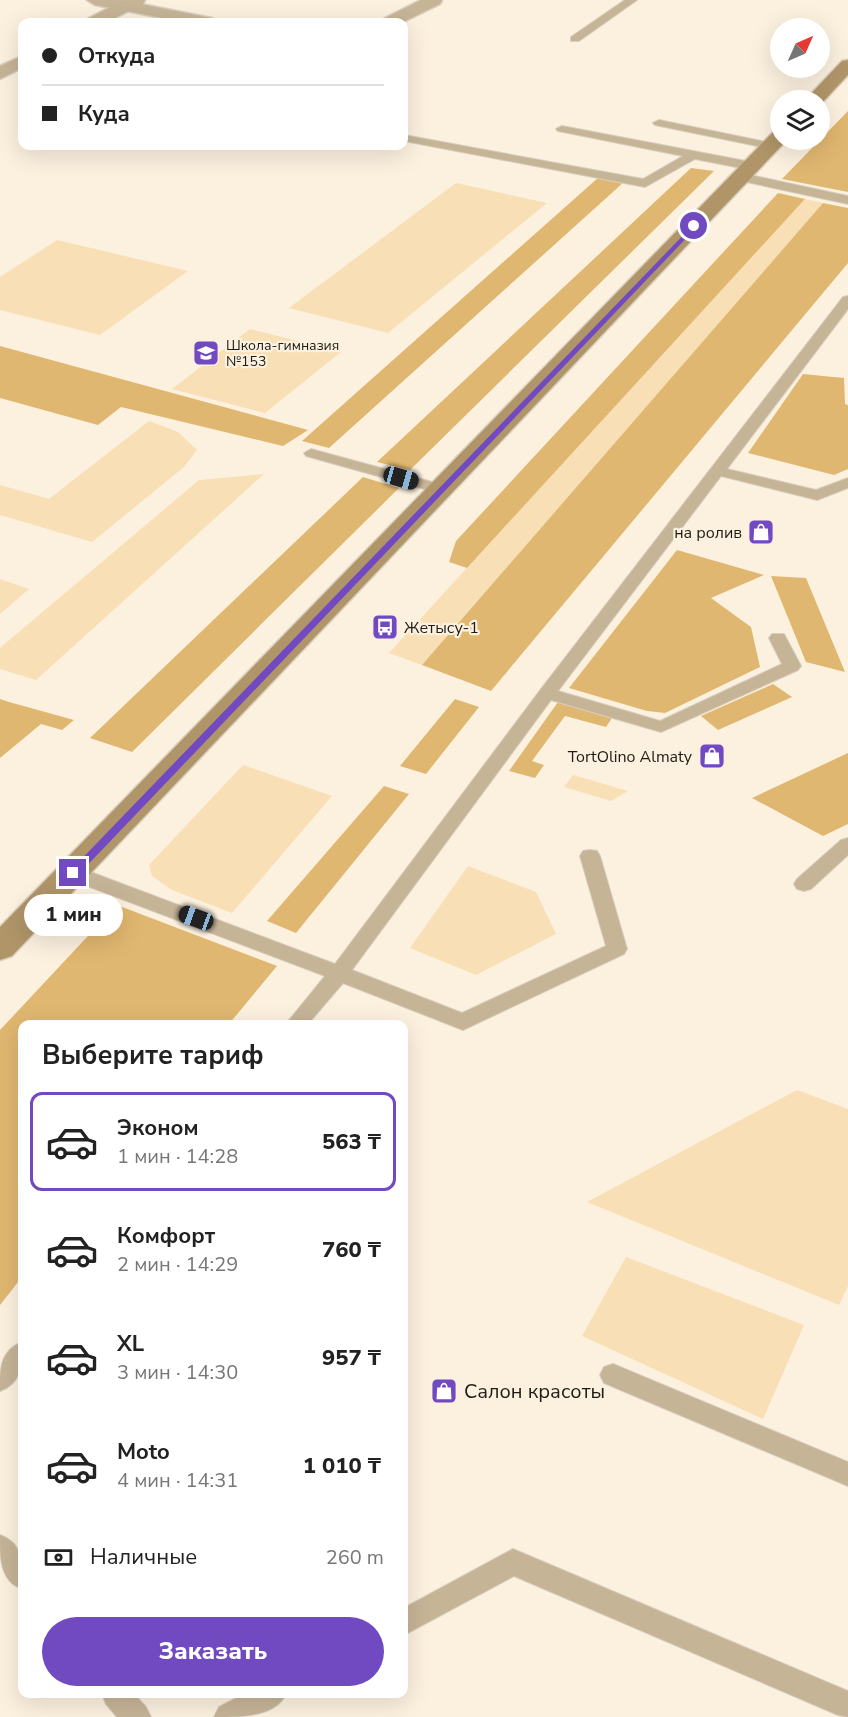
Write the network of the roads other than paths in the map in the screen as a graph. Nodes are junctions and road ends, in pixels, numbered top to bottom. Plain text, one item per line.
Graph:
1 (95, 0) edge
2 (434, 0) edge
3 (632, 0) edge
4 (131, 3) edge
5 (103, 18) edge
6 (190, 18) edge
7 (399, 18) edge
8 (575, 39) dead end
9 (18, 64) edge
10 (848, 65) edge
11 (0, 74) edge
12 (824, 90) edge
13 (659, 123) dead end
14 (562, 129) dead end
15 (408, 139) edge
16 (770, 140) edge
17 (770, 146) edge
18 (693, 155) junction
19 (746, 172) junction
20 (848, 200) edge
21 (847, 302) edge
22 (311, 453) dead end
23 (717, 471) junction
24 (848, 483) edge
25 (442, 489) junction
26 (778, 638) dead end
27 (547, 693) junction
28 (848, 844) edge
29 (590, 856) dead end
30 (73, 873) junction
31 (804, 884) dead end
32 (0, 948) edge
33 (339, 972) junction
34 (299, 1020) edge
35 (613, 1376) dead end
36 (848, 1474) edge
37 (0, 1547) edge
38 (18, 1571) edge
39 (408, 1620) edge
40 (119, 1698) edge
41 (267, 1698) edge
42 (848, 1705) edge
43 (245, 1715) edge
44 (136, 1717) edge

1 - 4 street
2 - 7 street
3 - 8 lane
4 - 5 street
4 - 6 street
9 - 11 street
10 - 12 main road
13 - 16 lane
14 - 18 lane
15 - 18 lane
17 - 19 main road
18 - 19 lane
19 - 20 lane
19 - 25 main road
21 - 23 lane
22 - 25 lane
23 - 24 lane
23 - 27 lane
25 - 30 main road
26 - 27 lane
27 - 33 lane
28 - 31 lane
29 - 33 lane
30 - 32 main road
30 - 33 lane
33 - 34 lane
35 - 36 lane
37 - 38 lane
39 - 42 lane
40 - 44 lane
41 - 43 lane

